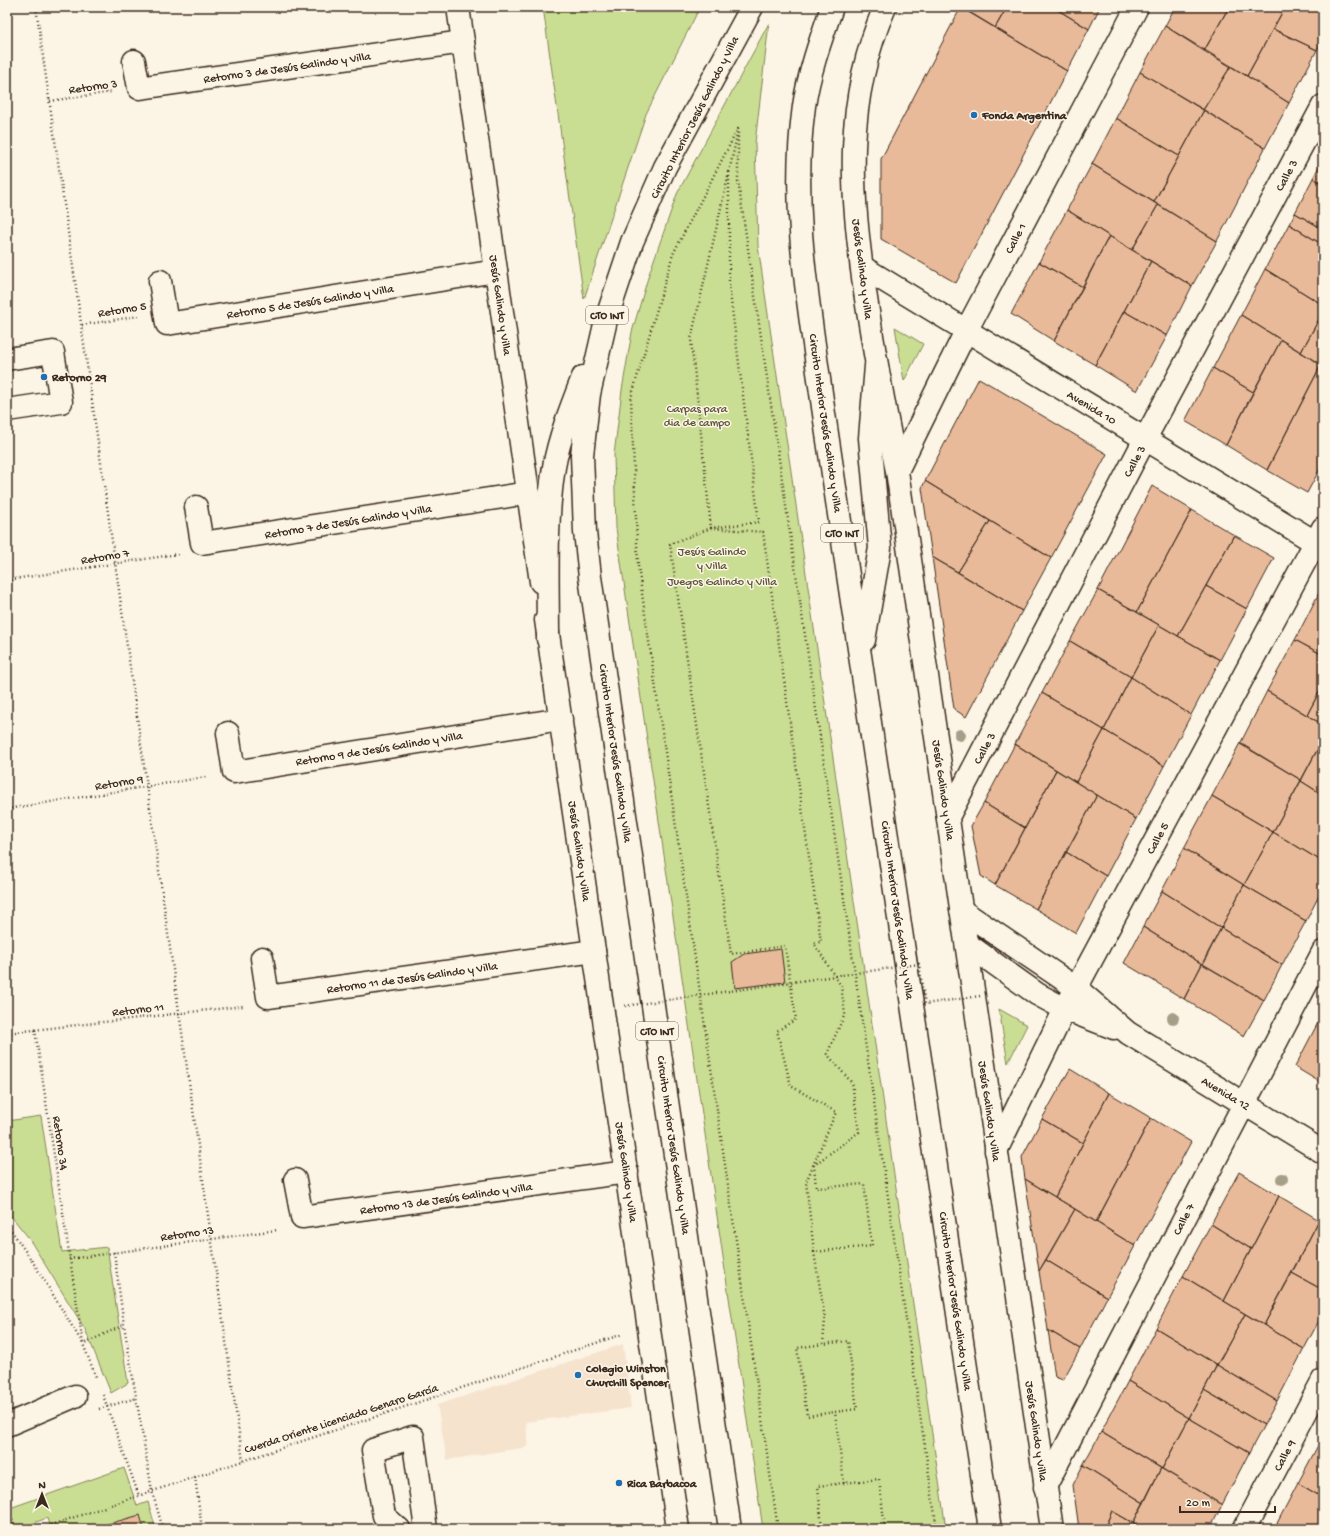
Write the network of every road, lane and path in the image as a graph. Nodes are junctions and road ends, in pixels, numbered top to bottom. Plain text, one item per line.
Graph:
1 (36, 7) edge
2 (458, 7) edge
3 (752, 7) edge
4 (832, 7) edge
5 (885, 7) edge
6 (1137, 7) edge
7 (463, 42) junction
8 (134, 61) dead end
9 (139, 88) junction
10 (50, 102) dead end
11 (1323, 106) edge
12 (738, 129) junction
13 (729, 172) junction
14 (862, 267) junction
15 (496, 271) junction
16 (160, 281) dead end
17 (165, 311) junction
18 (606, 320) junction
19 (82, 325) junction
20 (966, 331) junction
21 (7, 359) edge
22 (876, 366) junction
23 (7, 410) edge
24 (1145, 439) junction
25 (897, 471) junction
26 (529, 493) junction
27 (196, 507) dead end
28 (711, 528) junction
29 (1320, 539) edge
30 (202, 543) junction
31 (116, 564) junction
32 (7, 580) edge
33 (548, 639) junction
34 (861, 659) junction
35 (562, 719) junction
36 (228, 733) dead end
37 (234, 772) junction
38 (148, 787) junction
39 (7, 809) edge
40 (948, 817) junction
41 (961, 910) junction
42 (966, 944) junction
43 (594, 951) junction
44 (1323, 952) edge
45 (262, 958) dead end
46 (1076, 988) junction
47 (980, 996) dead end
48 (268, 997) junction
49 (624, 1006) dead end
50 (1065, 1009) junction
51 (180, 1013) junction
52 (35, 1030) junction
53 (7, 1033) edge
54 (1128, 1033) junction
55 (1243, 1103) junction
56 (996, 1151) junction
57 (1323, 1152) edge
58 (814, 1164) junction
59 (627, 1172) junction
60 (295, 1180) dead end
61 (302, 1217) junction
62 (7, 1224) edge
63 (212, 1239) junction
64 (114, 1252) junction
65 (814, 1252) junction
66 (69, 1259) junction
67 (124, 1325) junction
68 (649, 1325) junction
69 (83, 1344) junction
70 (823, 1344) junction
71 (97, 1379) dead end
72 (1323, 1380) edge
73 (102, 1393) dead end
74 (75, 1396) dead end
75 (835, 1412) junction
76 (7, 1424) edge
77 (243, 1461) junction
78 (195, 1477) junction
79 (844, 1483) junction
80 (1045, 1487) junction
81 (152, 1491) junction
82 (139, 1496) junction
83 (7, 1505) edge
84 (16, 1529) edge
85 (39, 1529) edge
86 (163, 1529) edge
87 (202, 1529) edge
88 (399, 1529) edge
89 (426, 1529) edge
90 (678, 1529) edge
91 (730, 1529) edge
92 (778, 1529) edge
93 (822, 1529) edge
94 (885, 1529) edge
95 (937, 1529) edge
96 (990, 1529) edge
97 (1052, 1529) edge
98 (1244, 1529) edge

1 - 19 path
2 - 7 main road, Jesús Galindo y Villa
3 - 18 main road, Circuito Interior Jesús Galindo y Villa / CTO INT
4 - 34 main road, Circuito Interior Jesús Galindo y Villa / CTO INT
5 - 14 main road, Jesús Galindo y Villa
6 - 20 main road, Calle 1
7 - 9 main road, Retorno 3 de Jesús Galindo y Villa
7 - 15 main road, Jesús Galindo y Villa
8 - 9 main road
9 - 10 path, Retorno 3
11 - 24 main road, Calle 3
12 - 13 path
12 - 92 path
12 - 95 path
13 - 28 path
13 - 28 path
14 - 20 main road, Avenida 10
14 - 22 main road, Jesús Galindo y Villa
15 - 17 main road, Retorno 5 de Jesús Galindo y Villa
15 - 26 main road, Jesús Galindo y Villa
16 - 17 main road, Retorno 5 de Jesús Galindo y Villa
17 - 19 path, Retorno 5
18 - 33 main road
18 - 91 main road, Circuito Interior Jesús Galindo y Villa / CTO INT
19 - 31 path
20 - 24 main road, Avenida 10
20 - 25 main road, Calle 1
21 - 23 main road
22 - 25 main road, Jesús Galindo y Villa
22 - 34 main road
24 - 29 main road, Avenida 10
24 - 40 main road, Calle 3
25 - 40 main road, Jesús Galindo y Villa
26 - 30 main road, Retorno 7 de Jesús Galindo y Villa
26 - 33 main road, Jesús Galindo y Villa
27 - 30 main road
28 - 58 path
28 - 58 path
29 - 46 main road, Calle 5
30 - 31 path, Retorno 7
31 - 32 path, Retorno 7
31 - 38 path
33 - 35 main road, Jesús Galindo y Villa
34 - 96 main road, Circuito Interior Jesús Galindo y Villa / CTO INT
35 - 37 main road, Retorno 9 de Jesús Galindo y Villa
35 - 43 main road, Jesús Galindo y Villa
36 - 37 main road
37 - 38 path, Retorno 9
38 - 39 path, Retorno 9
38 - 51 path
40 - 41 main road, Jesús Galindo y Villa
41 - 42 main road, Jesús Galindo y Villa
41 - 46 main road, Avenida 12
42 - 50 main road, Avenida 12
42 - 56 main road, Jesús Galindo y Villa
43 - 48 main road, Retorno 11 de Jesús Galindo y Villa
43 - 59 main road, Jesús Galindo y Villa
44 - 55 main road, Calle 7
45 - 48 main road
46 - 50 main road, Calle 5
46 - 54 main road, Avenida 12
47 - 49 path, bridge
48 - 51 path, Retorno 11
50 - 54 main road, Avenida 12
50 - 56 main road, Calle 5
51 - 52 path, Retorno 11
51 - 63 path
52 - 53 path, Retorno 11
52 - 66 path, Retorno 34
54 - 55 main road, Avenida 12
55 - 57 main road, Avenida 12
55 - 80 main road, Calle 7
56 - 80 main road, Jesús Galindo y Villa
58 - 65 path
58 - 65 path
59 - 61 main road, Retorno 13 de Jesús Galindo y Villa
59 - 68 main road, Jesús Galindo y Villa
60 - 61 main road
61 - 63 path, Retorno 13
62 - 69 path
63 - 64 path, Retorno 13
63 - 77 path
64 - 66 path, Retorno 13
64 - 67 path
65 - 70 path
66 - 69 path, Retorno 34
67 - 69 path
67 - 81 path
68 - 77 path, Cuerda Oriente Licenciado Genaro García
68 - 90 main road, Jesús Galindo y Villa
69 - 71 path
70 - 75 path
70 - 75 path
72 - 98 main road, Calle 9
73 - 82 path
74 - 76 main road
75 - 79 path
77 - 78 path, Cuerda Oriente Licenciado Genaro García
78 - 81 path, Cuerda Oriente Licenciado Genaro García
78 - 87 path
79 - 93 path
79 - 94 path
80 - 97 main road, Jesús Galindo y Villa
81 - 82 path, Cuerda Oriente Licenciado Genaro García
81 - 86 path
82 - 85 path, Cuerda Oriente Licenciado Genaro García
83 - 84 path
88 - 89 main road

